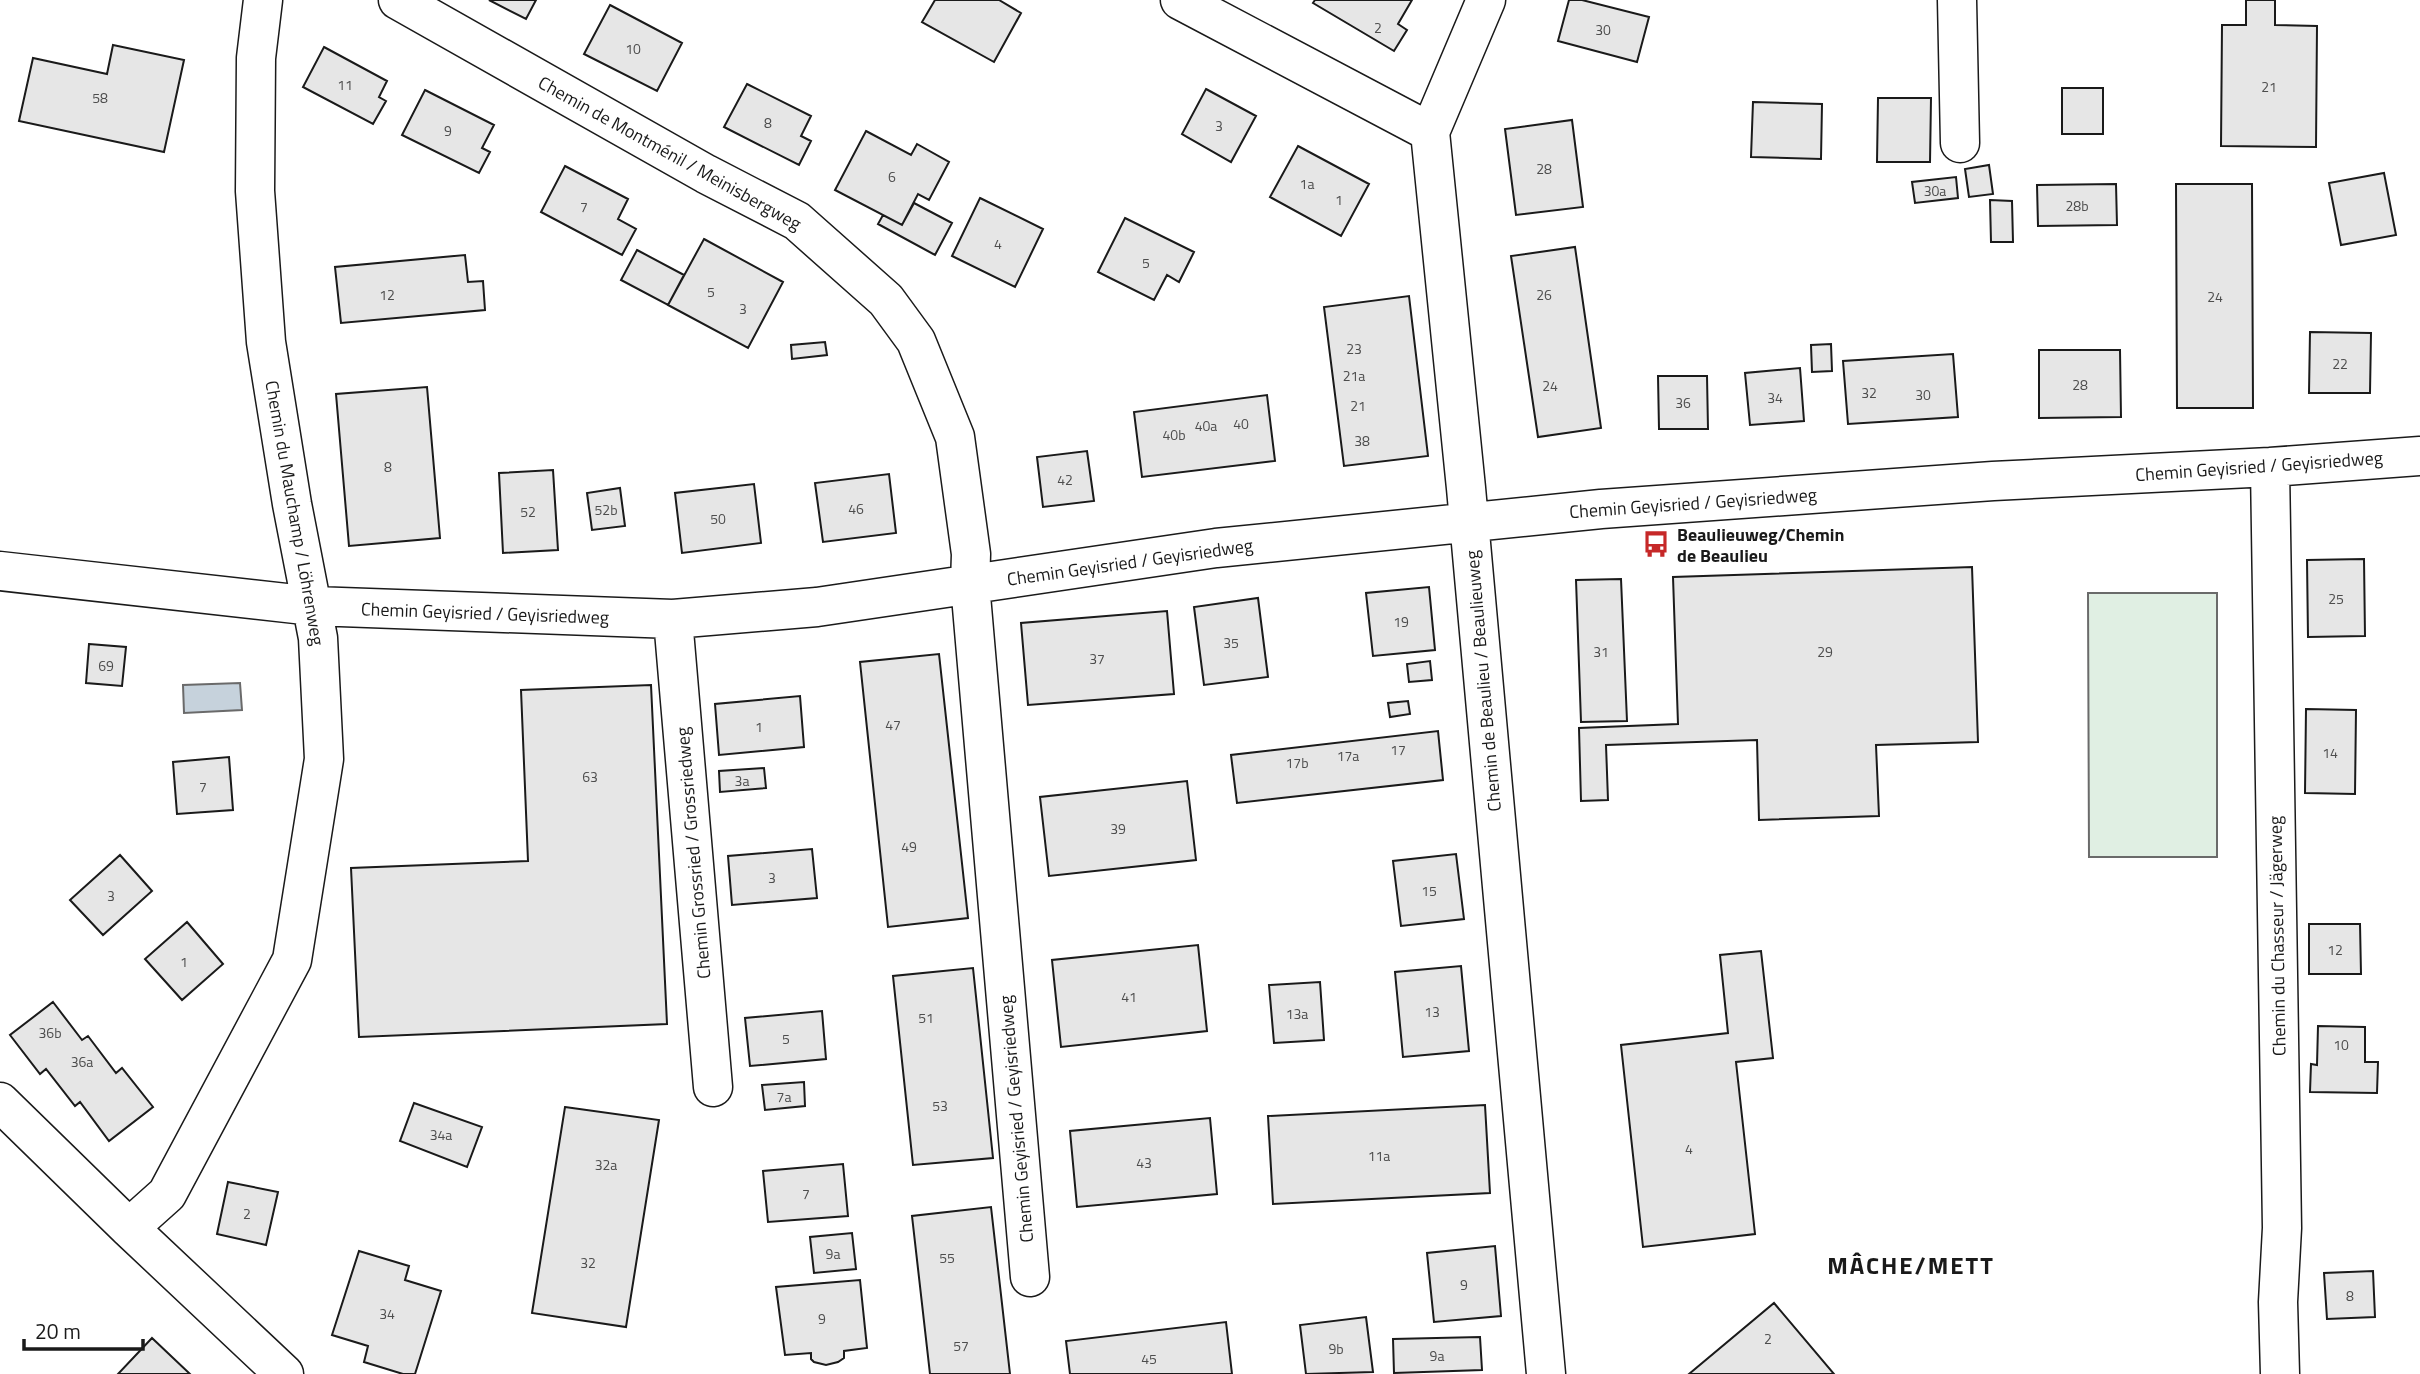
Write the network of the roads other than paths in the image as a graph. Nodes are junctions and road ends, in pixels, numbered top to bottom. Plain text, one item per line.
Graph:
1 (263, 0) edge
2 (398, 0) edge
3 (1180, 0) edge
4 (1486, 0) edge
5 (1956, 0) edge
6 (1430, 132) junction
7 (1960, 143) dead end
8 (2420, 456) edge
9 (2270, 482) junction
10 (1469, 521) junction
11 (0, 570) edge
12 (970, 584) junction
13 (313, 606) junction
14 (673, 619) junction
15 (713, 1087) dead end
16 (0, 1102) edge
17 (129, 1228) junction
18 (1030, 1277) dead end
19 (284, 1374) edge
20 (1546, 1374) edge
21 (2280, 1374) edge

1 - 13 street, Chemin du Mauchamp / Löhrenweg
2 - 12 street, Chemin de Montménil / Meinisbergweg
3 - 6 street
4 - 6 street, Chemin de Beaulieu / Beaulieuweg
5 - 7 street
6 - 10 street, Chemin de Beaulieu / Beaulieuweg
8 - 9 street, Chemin Geyisried / Geyisriedweg
9 - 10 street, Chemin Geyisried / Geyisriedweg
9 - 21 street, Chemin du Chasseur / Jägerweg
10 - 12 street, Chemin Geyisried / Geyisriedweg
10 - 20 street, Chemin de Beaulieu / Beaulieuweg
11 - 13 street, Chemin Geyisried / Geyisriedweg
12 - 14 street, Chemin Geyisried / Geyisriedweg
12 - 18 street, Chemin Geyisried / Geyisriedweg
13 - 14 street, Chemin Geyisried / Geyisriedweg
13 - 17 street, Chemin du Mauchamp / Löhrenweg
14 - 15 street, Chemin Grossried / Grossriedweg
16 - 17 street
17 - 19 street

